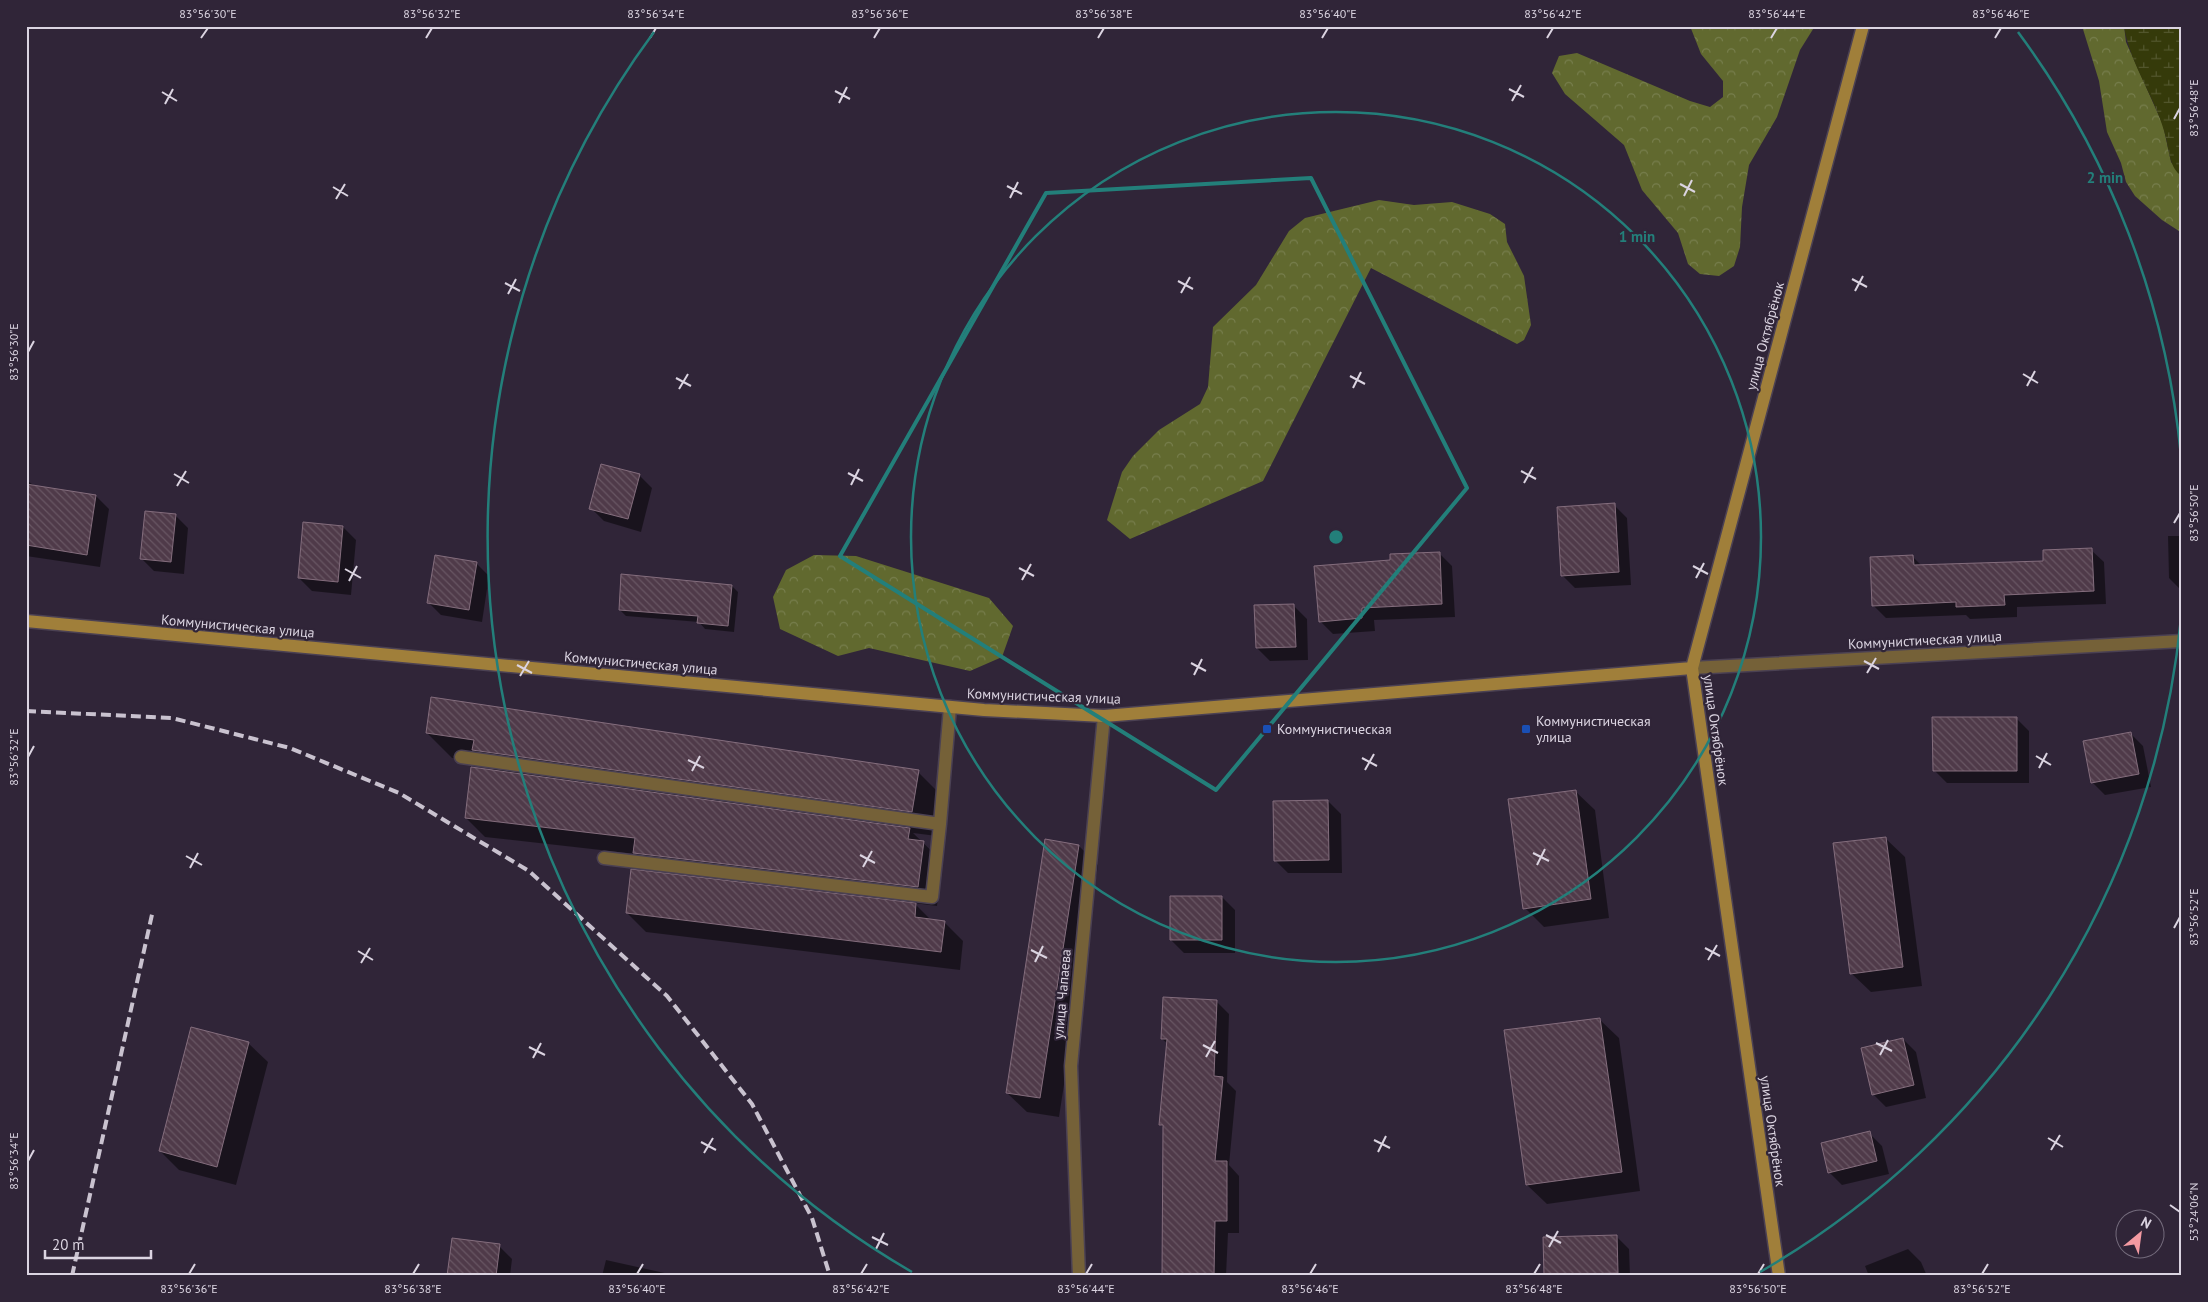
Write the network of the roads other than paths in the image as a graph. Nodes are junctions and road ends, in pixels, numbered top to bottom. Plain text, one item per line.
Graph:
1 (1863, 26) edge
2 (26, 621) edge
3 (2182, 641) edge
4 (1692, 668) junction
5 (950, 707) junction
6 (1104, 716) junction
7 (461, 757) dead end
8 (940, 824) junction
9 (604, 858) dead end
10 (1079, 1276) edge
11 (1779, 1276) edge

1 - 4 street, улица Октябрёнок
2 - 5 street, Коммунистическая улица
3 - 4 street, Коммунистическая улица
4 - 6 street, Коммунистическая улица
4 - 11 street, улица Октябрёнок
5 - 6 street, Коммунистическая улица
5 - 8 street
6 - 10 street, улица Чапаева
7 - 8 street
8 - 9 street

